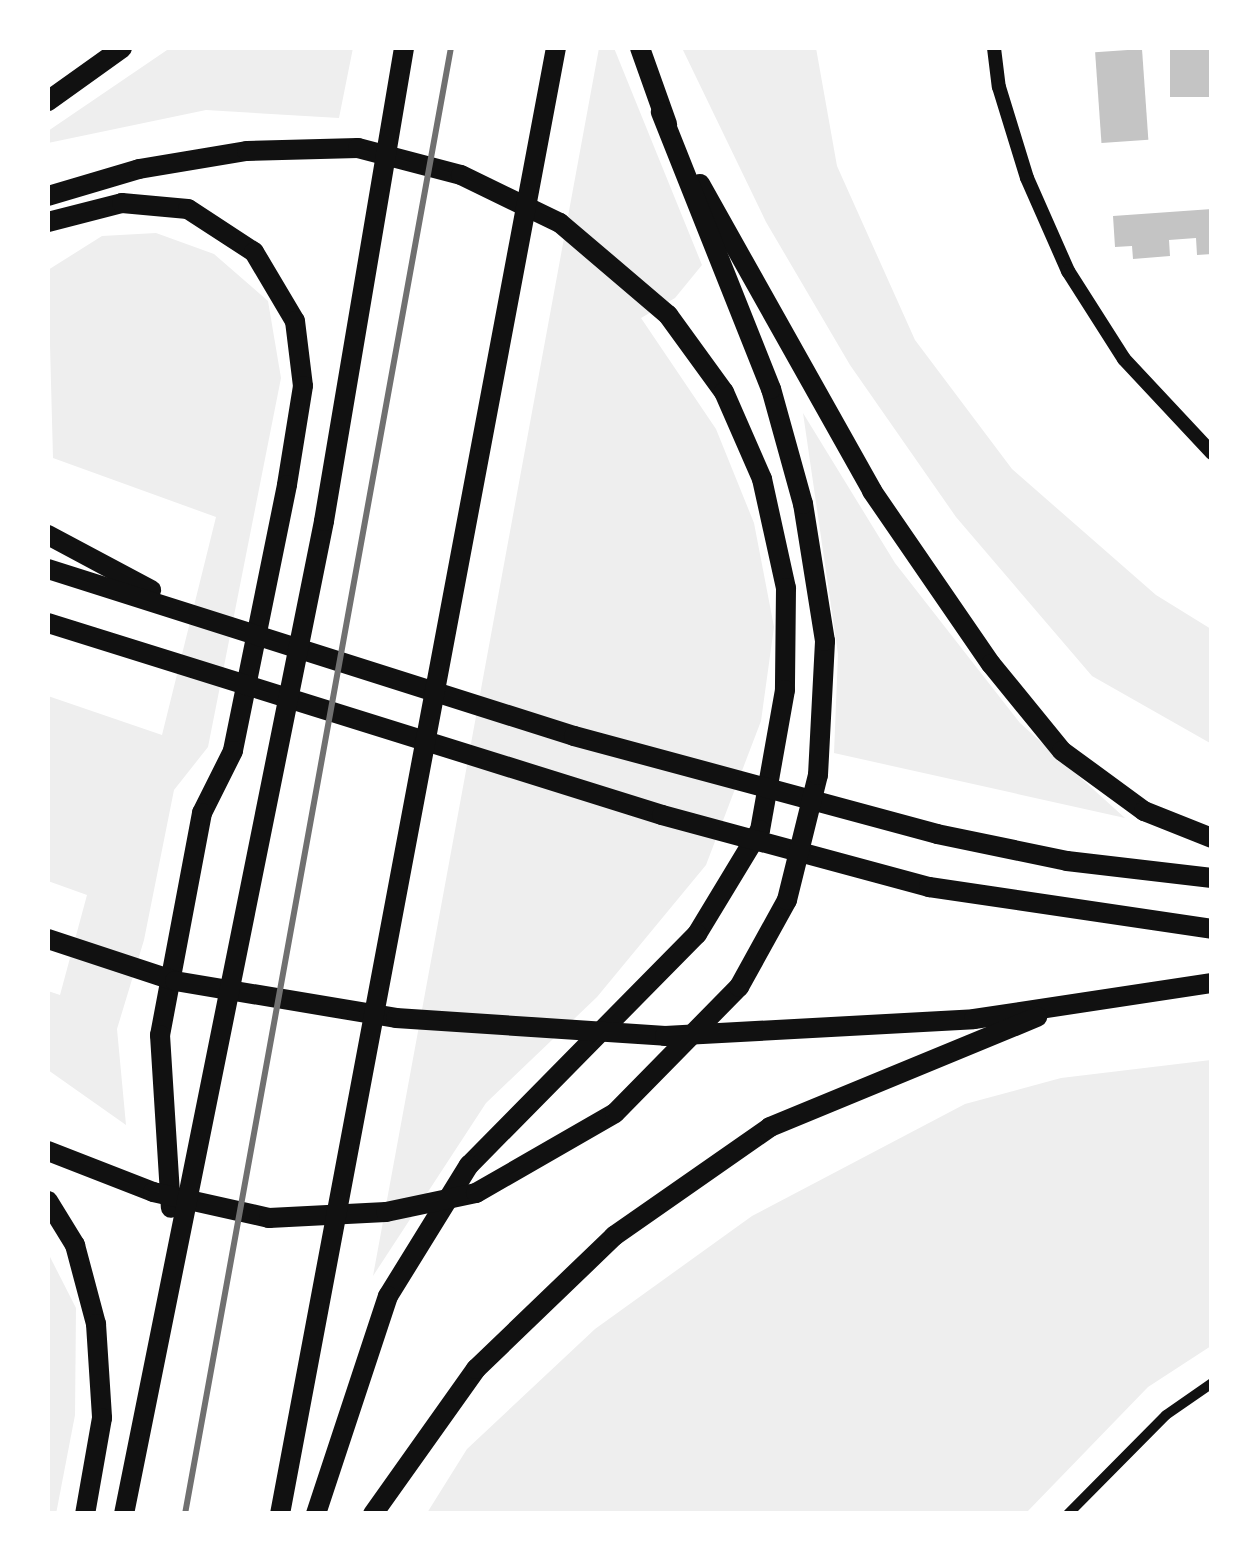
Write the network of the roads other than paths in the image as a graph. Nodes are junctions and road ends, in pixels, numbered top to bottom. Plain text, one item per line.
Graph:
1 (122, 48) edge
2 (404, 48) edge
3 (556, 48) edge
4 (640, 48) edge
5 (994, 48) edge
6 (48, 101) edge
7 (661, 112) junction
8 (48, 196) edge
9 (48, 222) edge
10 (1212, 453) edge
11 (48, 535) edge
12 (48, 569) edge
13 (188, 609) junction
14 (48, 623) edge
15 (1212, 838) edge
16 (1212, 878) edge
17 (1212, 930) edge
18 (54, 942) edge
19 (1212, 983) edge
20 (1095, 996) junction
21 (48, 1151) edge
22 (48, 1201) edge
23 (174, 1245) junction
24 (1212, 1383) edge
25 (85, 1514) edge
26 (124, 1514) edge
27 (280, 1514) edge
28 (316, 1514) edge
29 (373, 1514) edge
30 (1068, 1514) edge

1 - 6 highway
2 - 23 highway
3 - 27 highway
4 - 7 highway
5 - 10 street
7 - 15 highway
7 - 21 highway
8 - 28 highway
9 - 23 highway
11 - 13 highway
12 - 13 highway
13 - 16 highway
14 - 17 highway
18 - 20 highway
19 - 20 highway
20 - 29 highway
22 - 25 highway
23 - 26 highway
24 - 30 street

